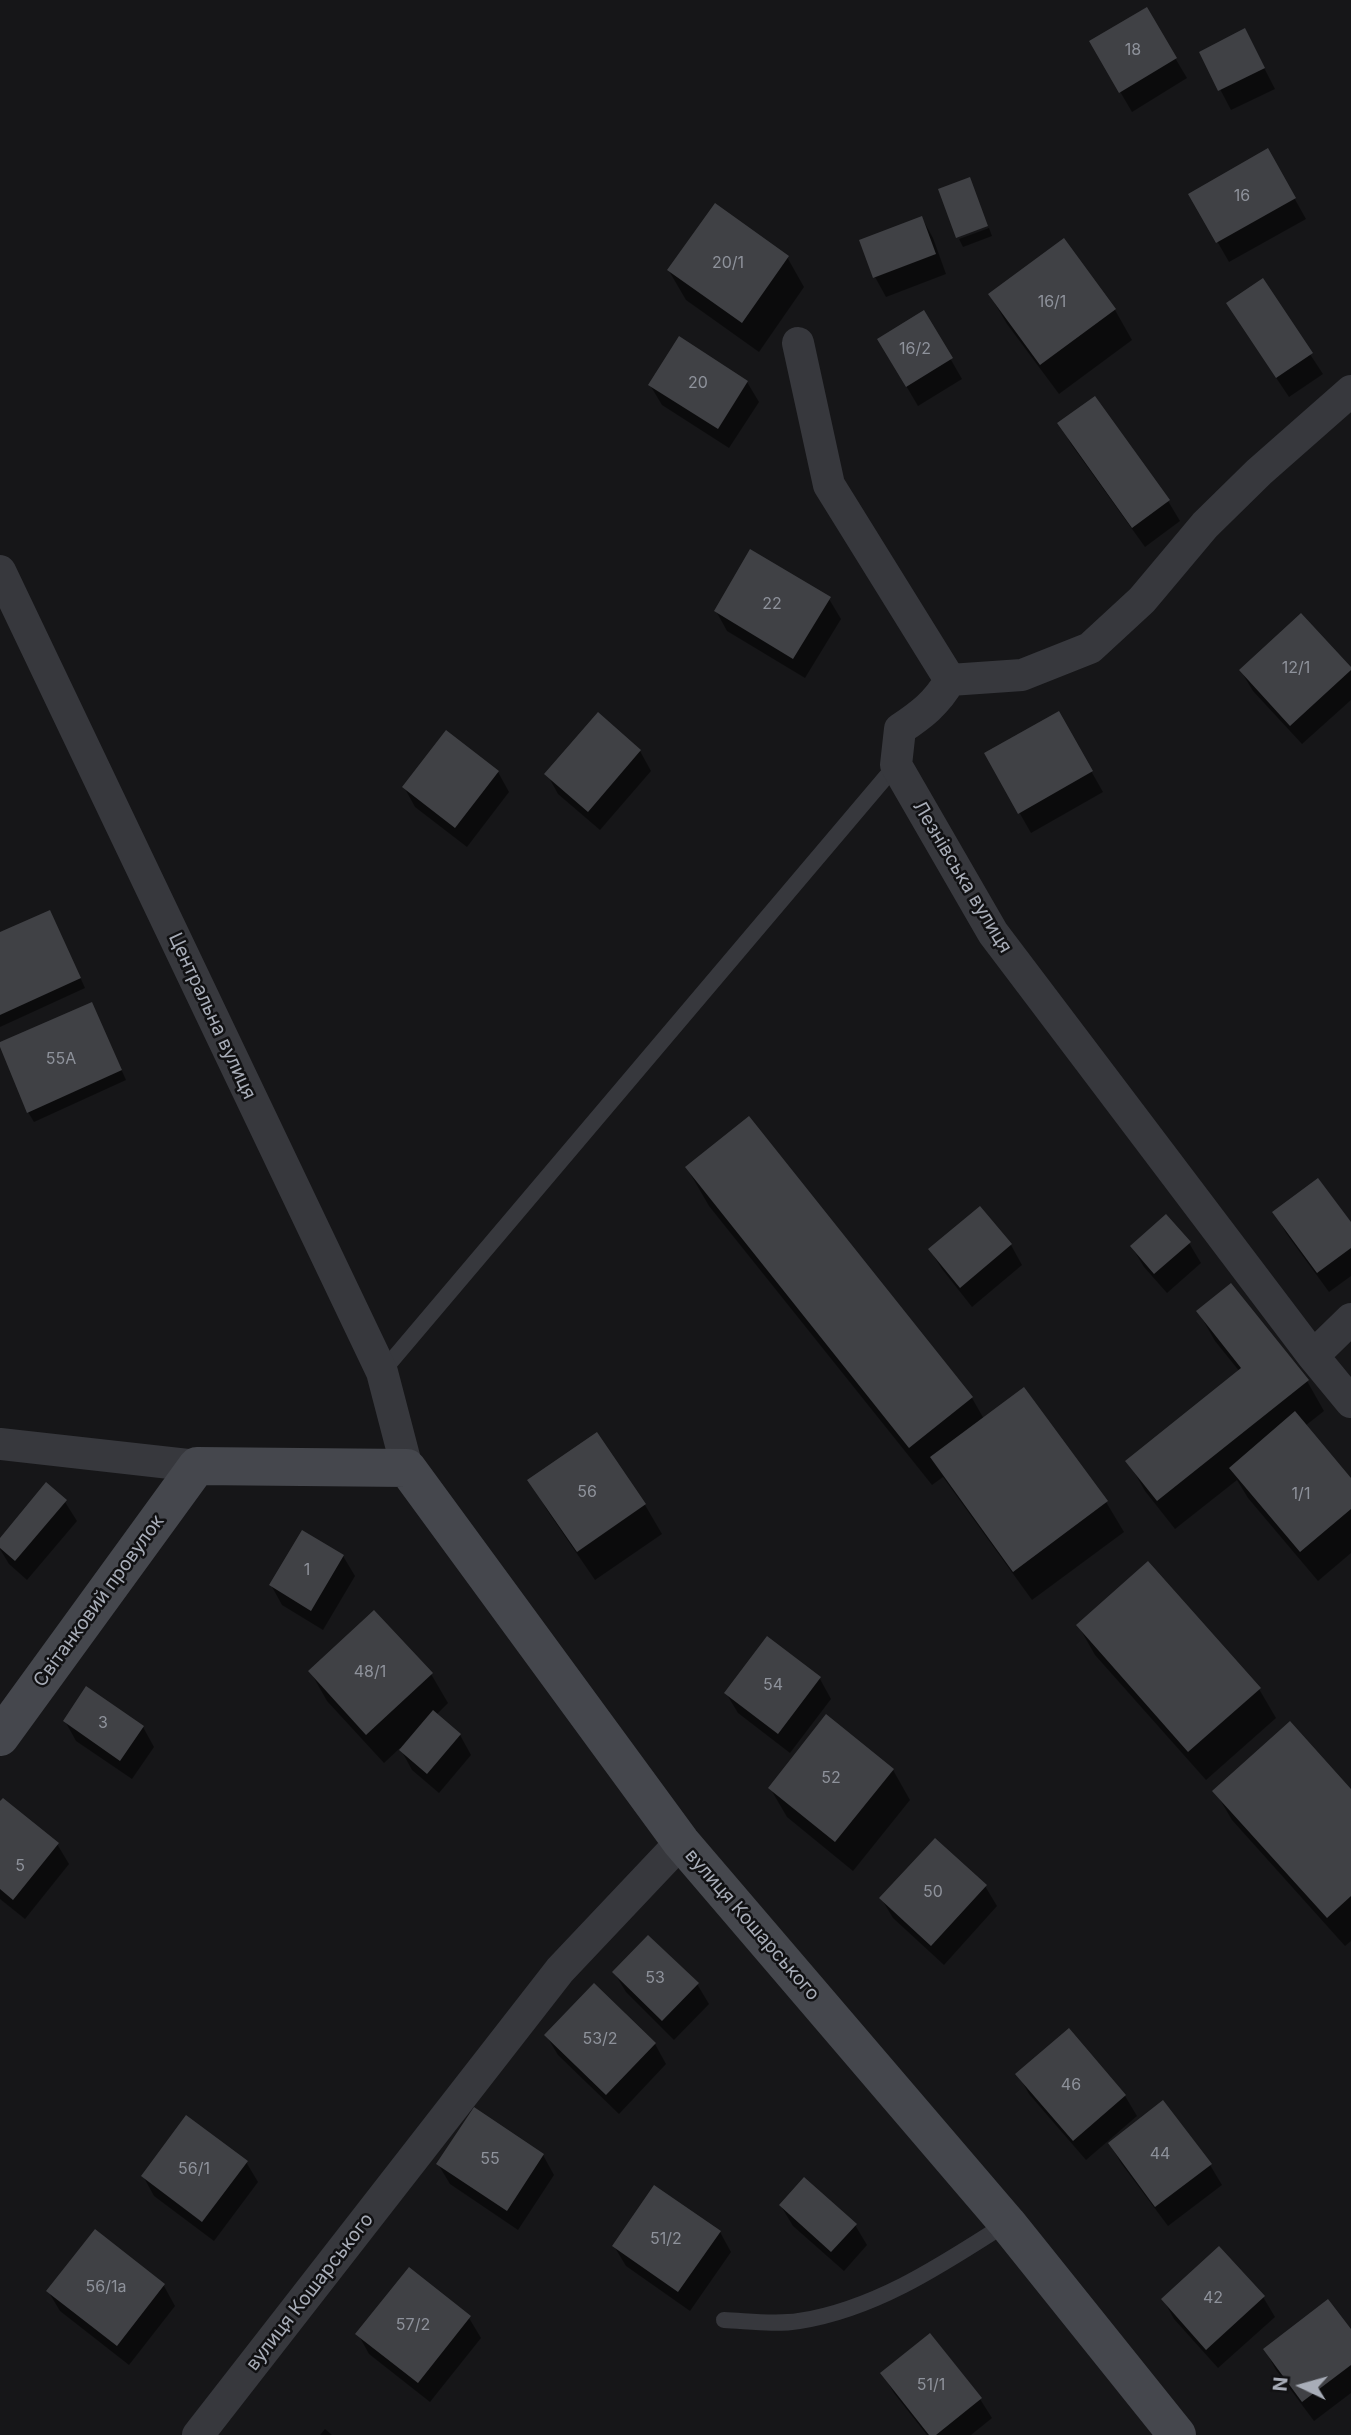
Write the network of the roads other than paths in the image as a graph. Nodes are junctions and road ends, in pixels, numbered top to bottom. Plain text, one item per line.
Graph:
1 (798, 343) dead end
2 (1351, 391) edge
3 (0, 571) edge
4 (950, 680) junction
5 (896, 765) junction
6 (1351, 1319) edge
7 (1313, 1356) junction
8 (382, 1372) junction
9 (1351, 1402) edge
10 (0, 1444) edge
11 (197, 1466) junction
12 (407, 1468) junction
13 (0, 1737) edge
14 (681, 1842) junction
15 (1007, 2223) junction
16 (724, 2320) dead end
17 (198, 2435) edge
18 (1177, 2435) edge

1 - 4 street
2 - 4 street
3 - 8 street, Центральна вулиця
4 - 5 street
5 - 7 street, Лезнівська вулиця
5 - 8 lane
6 - 7 street
7 - 9 street, Лезнівська вулиця
8 - 12 street, Центральна вулиця
10 - 11 street
11 - 12 street
11 - 13 street, Світанковий провулок
12 - 14 street
14 - 15 street, вулиця Кошарського
14 - 17 street, вулиця Кошарського
15 - 16 lane
15 - 18 street, вулиця Кошарського

